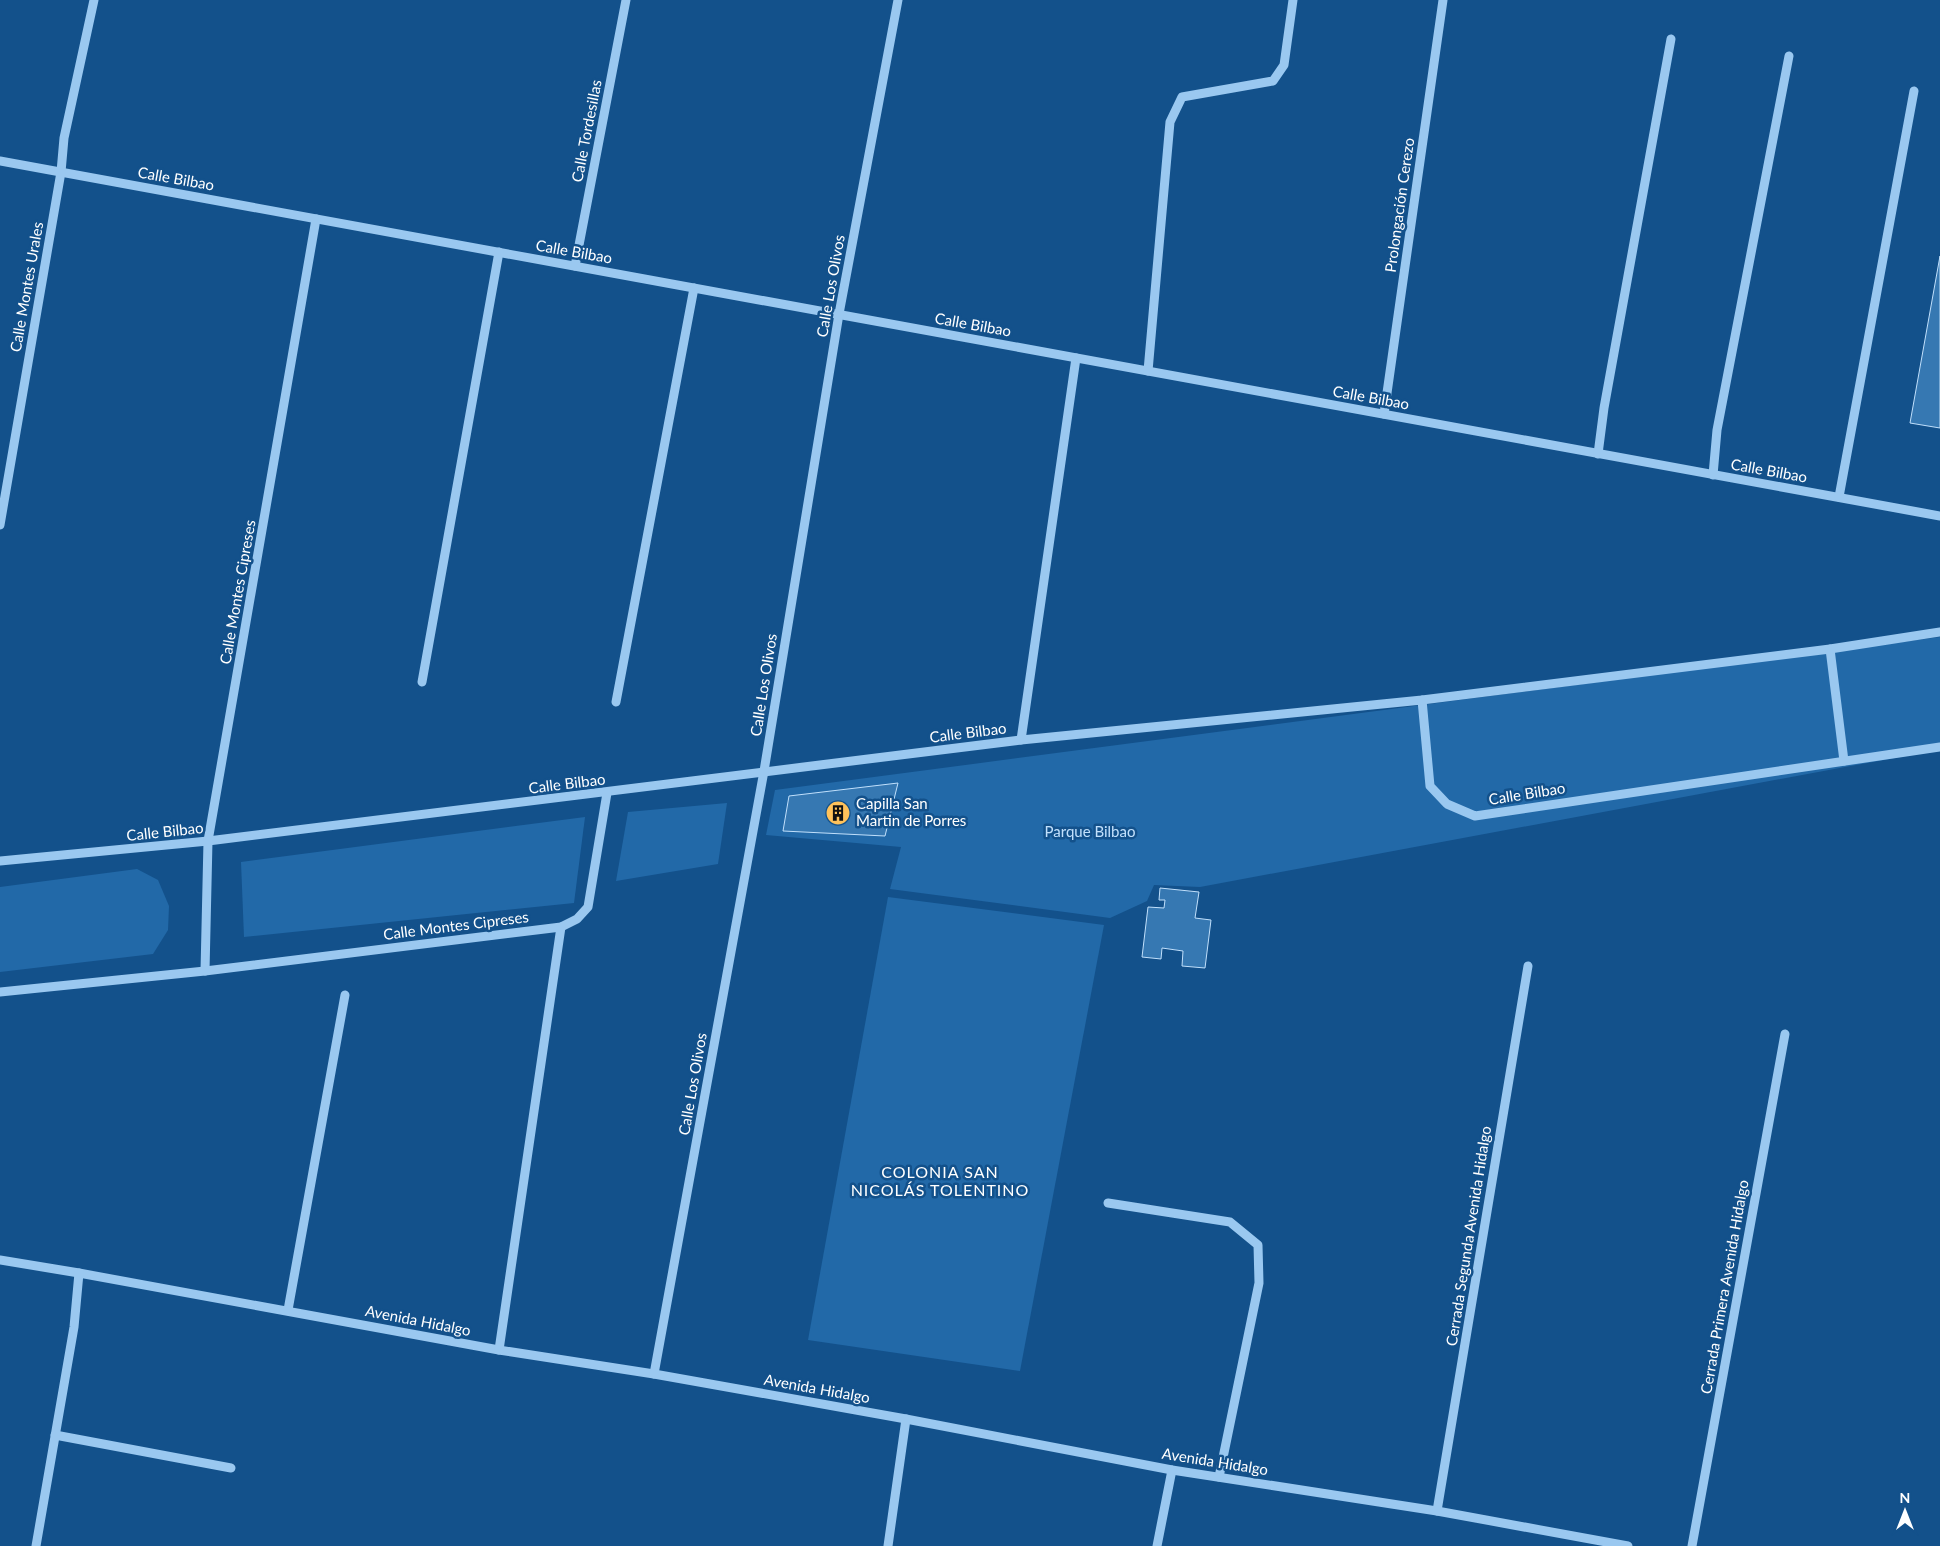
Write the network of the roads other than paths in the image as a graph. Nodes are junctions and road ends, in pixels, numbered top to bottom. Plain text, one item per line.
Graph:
1 (94, 0) edge
2 (626, 0) edge
3 (898, 0) edge
4 (1293, 0) edge
5 (1443, 0) edge
6 (1671, 39) dead end
7 (1789, 56) dead end
8 (1914, 91) dead end
9 (0, 161) edge
10 (61, 172) junction
11 (316, 218) junction
12 (499, 252) junction
13 (575, 266) junction
14 (694, 288) junction
15 (839, 314) junction
16 (1076, 358) junction
17 (1148, 371) junction
18 (1384, 414) junction
19 (1598, 454) junction
20 (1713, 475) junction
21 (1839, 498) junction
22 (1940, 516) edge
23 (0, 525) edge
24 (1940, 632) edge
25 (1830, 649) junction
26 (422, 682) dead end
27 (1422, 700) junction
28 (616, 702) dead end
29 (1021, 740) junction
30 (1940, 747) edge
31 (1844, 761) junction
32 (764, 771) junction
33 (608, 793) junction
34 (208, 842) junction
35 (0, 861) edge
36 (561, 928) junction
37 (1528, 966) dead end
38 (205, 971) junction
39 (0, 992) edge
40 (345, 996) dead end
41 (1785, 1034) dead end
42 (1108, 1203) dead end
43 (0, 1260) edge
44 (79, 1273) junction
45 (288, 1310) junction
46 (499, 1350) junction
47 (654, 1374) junction
48 (906, 1419) junction
49 (55, 1435) junction
50 (231, 1468) dead end
51 (1172, 1470) junction
52 (1219, 1477) junction
53 (1437, 1511) junction
54 (36, 1546) edge
55 (888, 1546) edge
56 (1157, 1546) edge
57 (1628, 1546) edge
58 (1692, 1546) edge

1 - 10 street, Calle Montes Urales
2 - 13 street, Calle Tordesillas
3 - 15 street, Calle Los Olivos
4 - 17 street
5 - 18 street, Prolongación Cerezo
6 - 19 street
7 - 20 street
8 - 21 street
9 - 10 street, Calle Bilbao
10 - 11 street, Calle Bilbao
10 - 23 street, Calle Montes Urales
11 - 12 street, Calle Bilbao
11 - 34 street, Calle Montes Cipreses
12 - 13 street, Calle Bilbao
12 - 26 street
13 - 14 street, Calle Bilbao
14 - 15 street, Calle Bilbao
14 - 28 street
15 - 16 street, Calle Bilbao
15 - 32 street, Calle Los Olivos
16 - 17 street, Calle Bilbao
16 - 29 street
17 - 18 street, Calle Bilbao
18 - 19 street, Calle Bilbao
19 - 20 street, Calle Bilbao
20 - 21 street, Calle Bilbao
21 - 22 street, Calle Bilbao
24 - 25 street, Calle Bilbao
25 - 27 street, Calle Bilbao
25 - 31 street
27 - 29 street, Calle Bilbao
27 - 31 street, Calle Bilbao
29 - 32 street, Calle Bilbao
30 - 31 street, Calle Bilbao
32 - 33 street, Calle Bilbao
32 - 47 street, Calle Los Olivos
33 - 34 street, Calle Bilbao
33 - 36 street, Calle Montes Cipreses
34 - 35 street, Calle Bilbao
34 - 38 street, Calle Montes Cipreses
36 - 38 street, Calle Montes Cipreses
36 - 46 street
37 - 53 street, Cerrada Segunda Avenida Hidalgo
38 - 39 street, Calle Montes Cipreses
40 - 45 street
41 - 58 street, Cerrada Primera Avenida Hidalgo
42 - 52 street
43 - 44 street, Avenida Hidalgo
44 - 45 street, Avenida Hidalgo
44 - 49 street
45 - 46 street, Avenida Hidalgo
46 - 47 street, Avenida Hidalgo
47 - 48 street, Avenida Hidalgo
48 - 51 street, Avenida Hidalgo
48 - 55 street
49 - 50 street
49 - 54 street
51 - 52 street, Avenida Hidalgo
51 - 56 street
52 - 53 street, Avenida Hidalgo
53 - 57 street, Avenida Hidalgo

